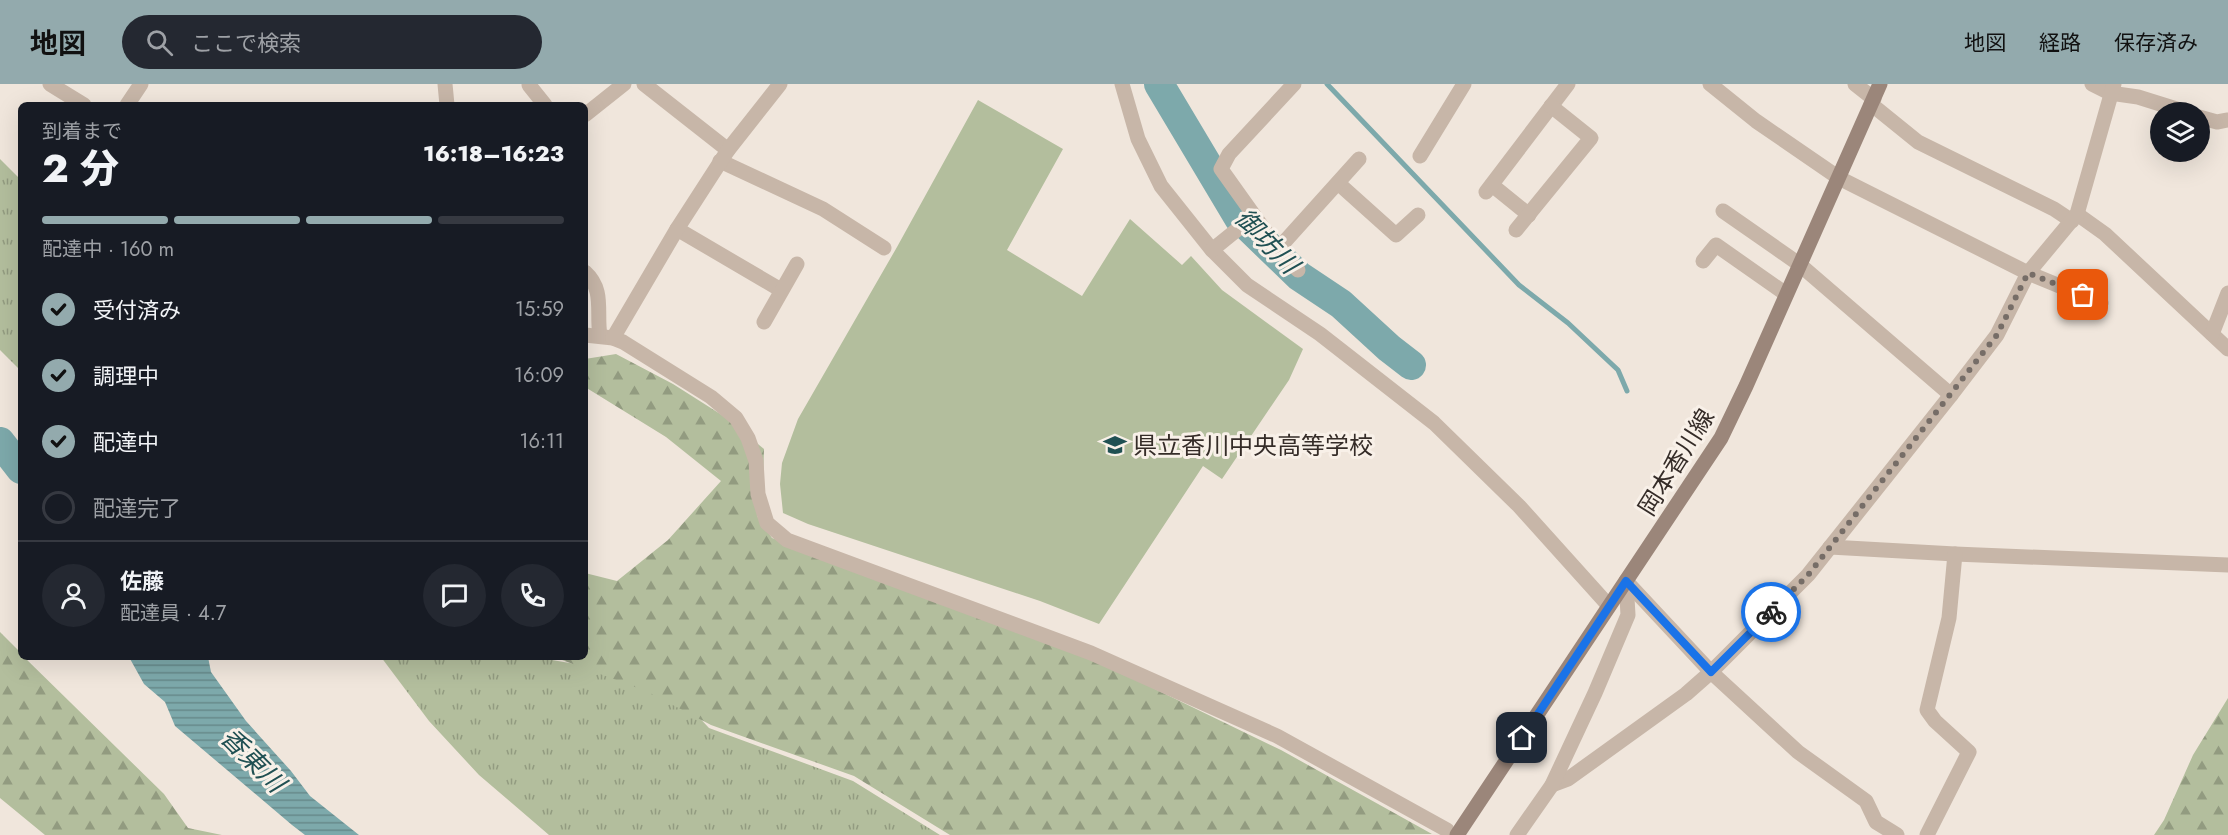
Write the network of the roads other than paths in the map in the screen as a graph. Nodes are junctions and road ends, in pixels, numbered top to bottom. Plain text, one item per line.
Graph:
1 (50, 84) edge
2 (141, 84) edge
3 (445, 84) edge
4 (529, 84) edge
5 (624, 84) edge
6 (780, 84) edge
7 (1122, 84) edge
8 (1294, 84) edge
9 (1464, 84) edge
10 (1568, 84) edge
11 (1710, 84) edge
12 (1855, 84) edge
13 (1880, 84) edge
14 (2092, 84) edge
15 (651, 86) edge
16 (2112, 88) edge
17 (1873, 101) junction
18 (79, 102) edge
19 (129, 102) edge
20 (447, 102) edge
21 (543, 102) edge
22 (2154, 102) edge
23 (1551, 106) junction
24 (588, 113) edge
25 (2210, 120) edge
26 (2228, 120) edge
27 (724, 155) junction
28 (1420, 156) dead end
29 (1359, 159) dead end
30 (1839, 178) junction
31 (1338, 183) junction
32 (1723, 211) dead end
33 (1418, 214) dead end
34 (1528, 215) junction
35 (1254, 216) junction
36 (2074, 218) junction
37 (677, 229) junction
38 (1516, 230) dead end
39 (884, 248) dead end
40 (1278, 249) junction
41 (1212, 250) junction
42 (1703, 261) dead end
43 (797, 264) dead end
44 (1799, 264) junction
45 (1298, 270) dead end
46 (2028, 273) junction
47 (588, 275) edge
48 (781, 290) junction
49 (2228, 293) edge
50 (1786, 294) junction
51 (2101, 303) dead end
52 (764, 322) dead end
53 (2212, 334) junction
54 (599, 336) edge
55 (2228, 349) edge
56 (1952, 395) junction
57 (1830, 547) junction
58 (1955, 554) junction
59 (2228, 564) edge
60 (1626, 581) junction
61 (1609, 606) junction
62 (1711, 672) junction
63 (1552, 785) junction
64 (1452, 833) edge
65 (1517, 835) edge
66 (1897, 835) edge
67 (1927, 835) edge

1 - 18 street
2 - 19 street
3 - 20 street
4 - 21 street
5 - 24 street
6 - 27 street
7 - 41 street
8 - 35 street
9 - 28 street
10 - 23 street
11 - 30 street
12 - 17 street
13 - 17 main road, 岡本香川線
14 - 16 street
15 - 27 street
16 - 22 street
16 - 36 street
17 - 30 main road, 岡本香川線
17 - 36 street
23 - 34 street
23 - 34 street
25 - 26 street
27 - 37 street
27 - 39 street
29 - 31 street
30 - 44 main road, 岡本香川線
30 - 46 street
31 - 33 street
31 - 40 street
32 - 44 street
34 - 38 street
35 - 40 street
35 - 41 street
36 - 46 street
36 - 53 street
37 - 48 street
37 - 54 street
40 - 45 street
41 - 61 street
42 - 50 street
43 - 48 street
44 - 50 main road, 岡本香川線
44 - 56 street
46 - 51 street
46 - 56 street
47 - 54 street
48 - 52 street
49 - 53 street
50 - 60 main road, 岡本香川線
53 - 55 street
54 - 64 street
56 - 57 street
57 - 58 street
57 - 62 street
58 - 59 street
58 - 67 street
60 - 61 main road, 岡本香川線
60 - 62 street
60 - 63 street
61 - 64 main road, 岡本香川線
62 - 63 street
62 - 66 street
63 - 65 street

